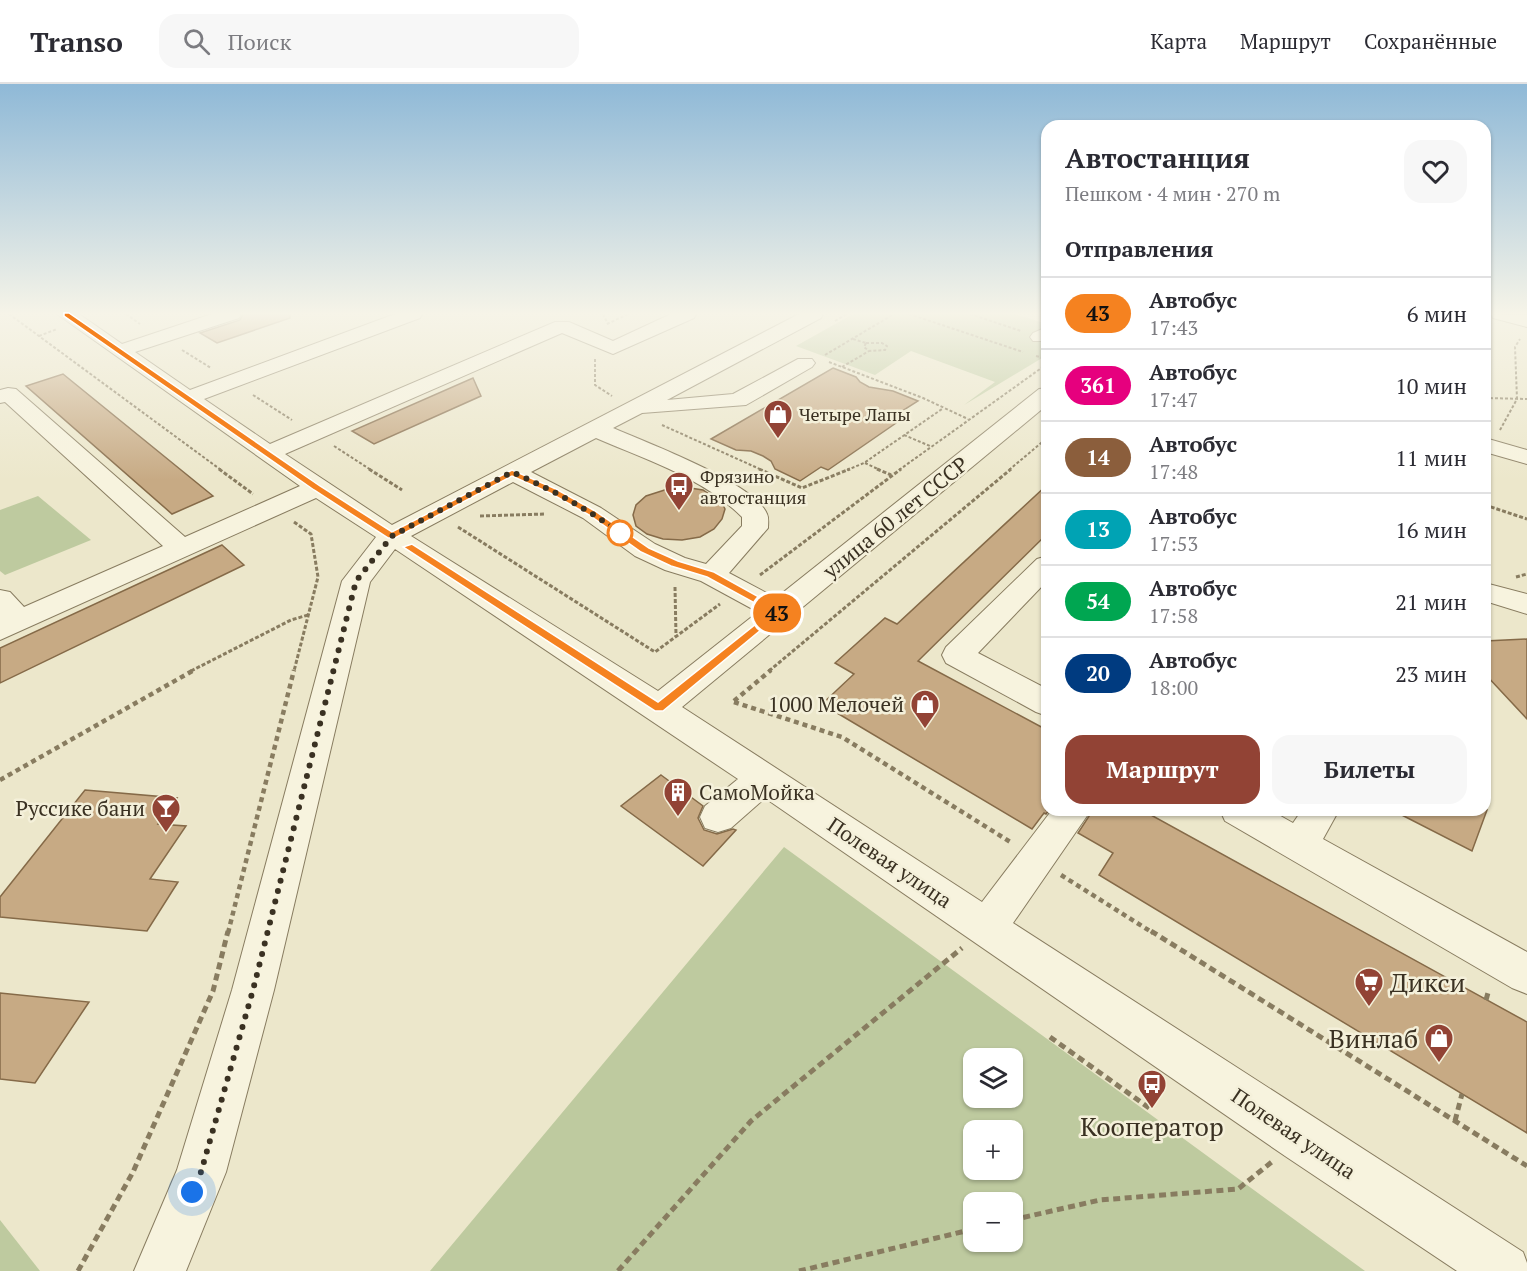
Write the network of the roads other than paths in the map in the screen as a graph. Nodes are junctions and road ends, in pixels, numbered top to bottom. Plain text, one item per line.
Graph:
1 (146, 369) edge
2 (266, 369) edge
3 (461, 369) edge
4 (709, 369) edge
5 (793, 369) edge
6 (0, 397) edge
7 (188, 398) junction
8 (1041, 399) edge
9 (632, 410) junction
10 (595, 429) junction
11 (1491, 446) edge
12 (1524, 451) edge
13 (268, 453) junction
14 (512, 472) junction
15 (317, 488) junction
16 (392, 536) junction
17 (182, 549) junction
18 (1041, 571) edge
19 (711, 575) junction
20 (1491, 594) edge
21 (0, 599) edge
22 (1527, 604) edge
23 (778, 611) junction
24 (10, 626) edge
25 (1041, 701) edge
26 (659, 708) junction
27 (764, 778) junction
28 (1068, 816) edge
29 (1249, 816) edge
30 (1317, 816) edge
31 (718, 817) dead end
32 (1300, 845) junction
33 (987, 927) junction
34 (1527, 974) edge
35 (160, 1271) edge
36 (1504, 1271) edge

1 - 7 street, Полевая улица
2 - 7 street
3 - 13 street
4 - 9 street
5 - 9 street
6 - 17 street
7 - 13 street, Полевая улица
8 - 23 street, улица 60 лет СССР
9 - 10 street
10 - 14 street
10 - 19 street
11 - 12 street
13 - 15 street, Полевая улица
14 - 16 street
14 - 19 street
15 - 16 street, Полевая улица
15 - 17 street
16 - 26 street, Полевая улица
16 - 35 street
17 - 24 street
18 - 25 street
19 - 23 street
20 - 22 street
21 - 24 street
23 - 26 street, улица 60 лет СССР
26 - 27 street, Полевая улица
27 - 31 street
27 - 33 street, Полевая улица
28 - 33 street
29 - 32 street
30 - 32 street
32 - 34 street
33 - 36 street, Полевая улица

